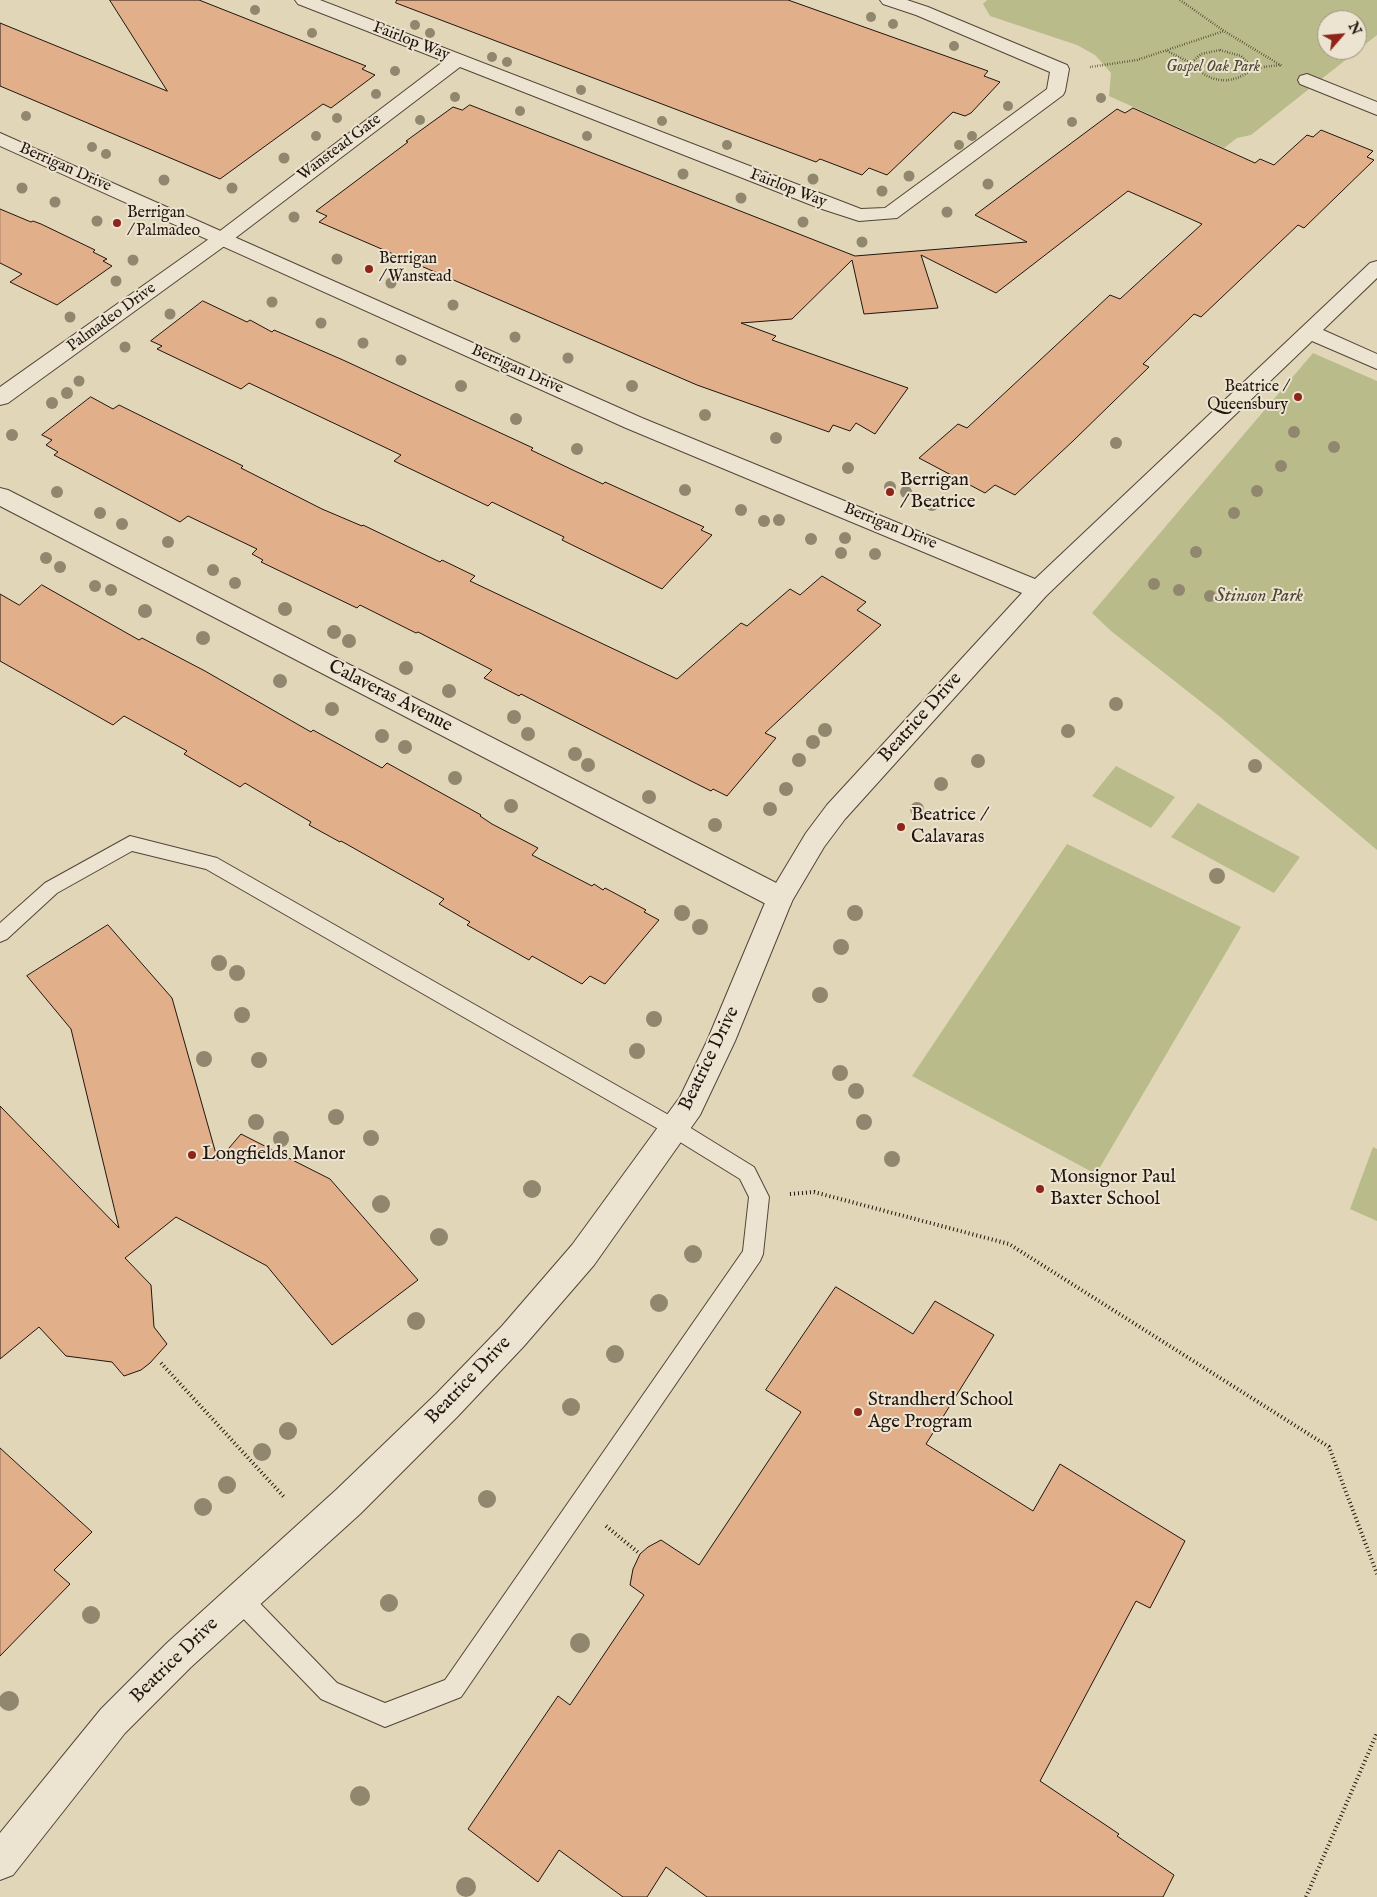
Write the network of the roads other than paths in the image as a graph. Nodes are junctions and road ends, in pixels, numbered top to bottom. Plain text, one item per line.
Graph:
1 (304, 0) edge
2 (889, 0) edge
3 (928, 6) edge
4 (458, 60) junction
5 (1307, 80) road end
6 (1377, 109) edge
7 (0, 139) edge
8 (224, 238) junction
9 (1377, 267) edge
10 (1309, 332) junction
11 (1377, 362) edge
12 (0, 398) edge
13 (0, 496) edge
14 (1038, 590) junction
15 (780, 898) junction
16 (0, 934) edge
17 (674, 1128) junction
18 (240, 1599) junction
19 (0, 1862) edge

1 - 4 street, Fairlop Way
2 - 3 street
3 - 4 street, Fairlop Way
4 - 8 street, Wanstead Gate
5 - 6 street
7 - 8 street, Berrigan Drive
8 - 12 street, Palmadeo Drive
8 - 14 street, Berrigan Drive
9 - 10 street, Beatrice Drive
10 - 11 street
10 - 14 street, Beatrice Drive
13 - 15 street, Calaveras Avenue
14 - 15 street, Beatrice Drive
15 - 17 street, Beatrice Drive
16 - 17 lane
17 - 18 street, Beatrice Drive
17 - 18 lane
18 - 19 street, Beatrice Drive

